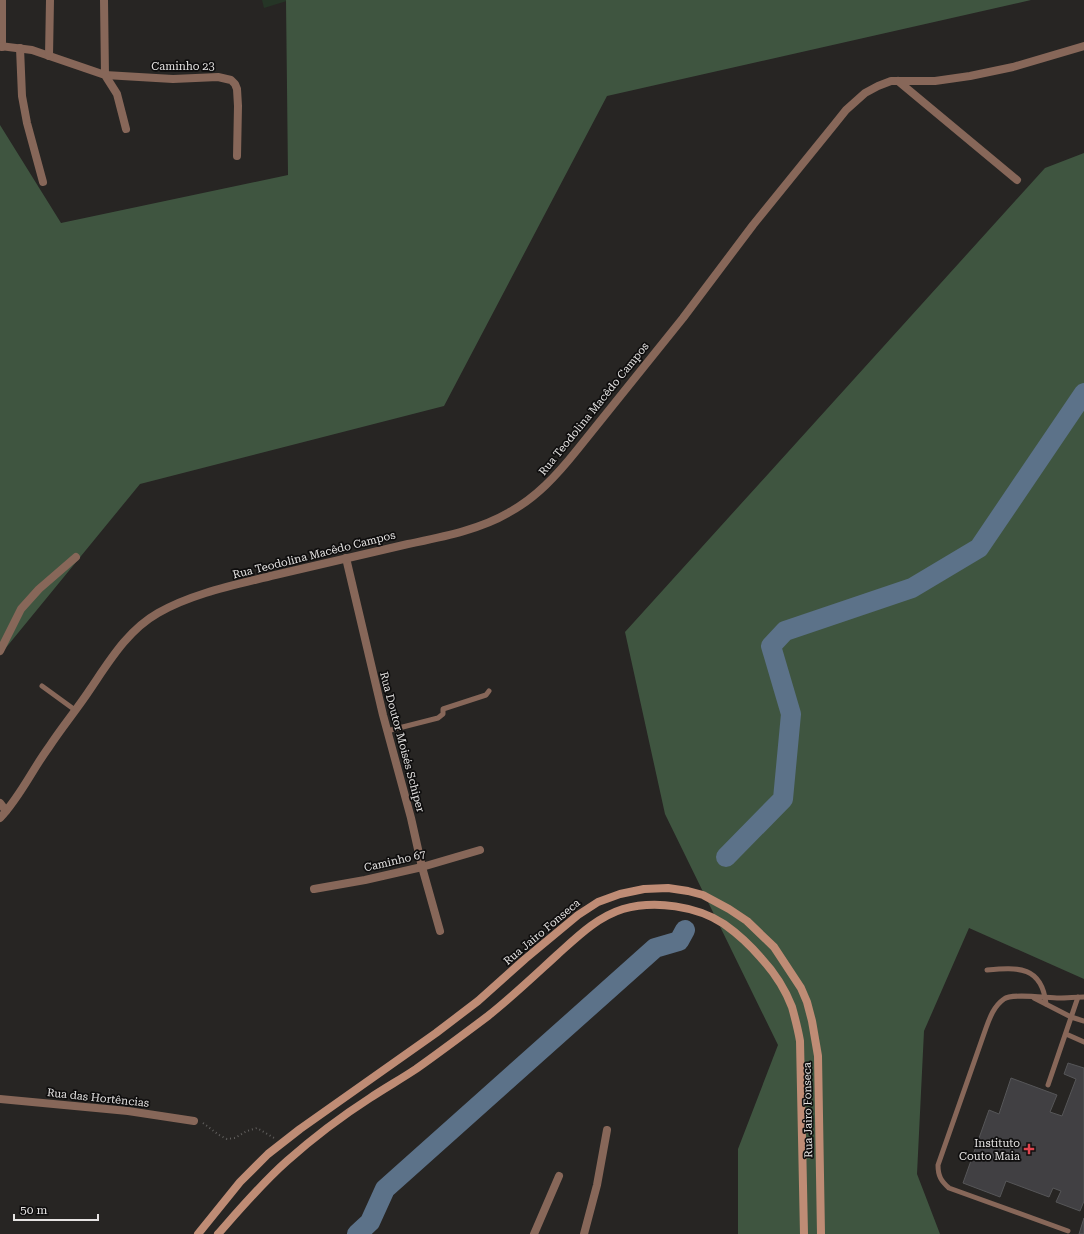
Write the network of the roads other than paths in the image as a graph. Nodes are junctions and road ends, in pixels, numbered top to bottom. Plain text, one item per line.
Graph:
1 (2, 0) edge
2 (50, 0) edge
3 (104, 0) edge
4 (1, 46) edge
5 (1084, 46) edge
6 (20, 48) junction
7 (49, 56) junction
8 (105, 75) junction
9 (898, 81) junction
10 (126, 129) dead end
11 (237, 156) dead end
12 (1017, 180) dead end
13 (43, 182) dead end
14 (76, 557) dead end
15 (346, 558) junction
16 (0, 651) edge
17 (42, 686) dead end
18 (489, 691) dead end
19 (75, 710) junction
20 (387, 731) junction
21 (0, 803) edge
22 (6, 811) junction
23 (0, 818) edge
24 (480, 850) dead end
25 (422, 867) junction
26 (314, 889) dead end
27 (440, 930) dead end
28 (987, 970) dead end
29 (1081, 997) edge
30 (1032, 998) junction
31 (1045, 998) junction
32 (1046, 1004) junction
33 (1071, 1017) junction
34 (1084, 1021) edge
35 (1066, 1034) junction
36 (1084, 1042) edge
37 (1048, 1085) dead end
38 (0, 1099) edge
39 (194, 1121) road end
40 (608, 1130) dead end
41 (559, 1176) dead end
42 (1068, 1231) dead end
43 (198, 1234) edge
44 (218, 1234) edge
45 (534, 1234) edge
46 (584, 1234) edge
47 (804, 1234) edge
48 (821, 1234) edge

1 - 4 street
2 - 7 street
3 - 8 street
4 - 6 street
5 - 9 street, Rua Teodolina Macêdo Campos
6 - 7 street
6 - 13 street
7 - 8 street
8 - 10 street
8 - 11 street, Caminho 23
9 - 12 street
9 - 15 street, Rua Teodolina Macêdo Campos
14 - 16 street
15 - 19 street, Rua Teodolina Macêdo Campos
15 - 20 street, Rua Doutor Moisés Schiper
17 - 19 lane
18 - 20 lane
19 - 22 street, Rua Teodolina Macêdo Campos
20 - 25 street, Rua Doutor Moisés Schiper
21 - 22 street
22 - 23 street, Rua Teodolina Macêdo Campos
24 - 25 street, Caminho 67
25 - 26 street, Caminho 67
25 - 27 street, Rua Doutor Moisés Schiper
28 - 31 lane
29 - 31 lane
29 - 33 lane
30 - 31 lane
30 - 32 lane
30 - 42 lane
31 - 32 lane
32 - 33 lane
33 - 34 lane
33 - 35 lane
35 - 36 lane
35 - 37 lane
38 - 39 street, Rua das Hortências
40 - 46 street
41 - 45 street
43 - 48 main road, Rua Jairo Fonseca
44 - 47 main road, Rua Jairo Fonseca

